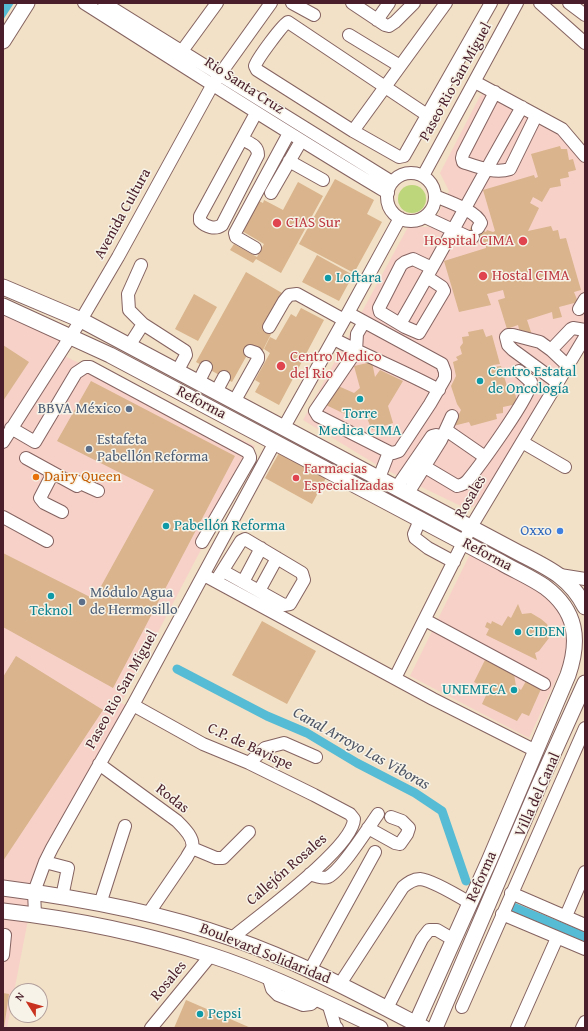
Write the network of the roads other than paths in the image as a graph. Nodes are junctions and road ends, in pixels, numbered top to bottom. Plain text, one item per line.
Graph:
1 (27, 3) edge
2 (84, 3) edge
3 (104, 3) edge
4 (217, 3) edge
5 (271, 3) edge
6 (292, 3) edge
7 (352, 3) edge
8 (389, 3) edge
9 (414, 3) edge
10 (446, 3) edge
11 (517, 3) edge
12 (540, 3) edge
13 (569, 3) edge
14 (486, 5) edge
15 (554, 8) edge
16 (314, 15) dead end
17 (585, 15) edge
18 (377, 20) junction
19 (349, 36) dead end
20 (3, 40) edge
21 (585, 43) edge
22 (182, 51) junction
23 (400, 66) junction
24 (216, 80) junction
25 (474, 82) junction
26 (385, 86) junction
27 (495, 92) junction
28 (522, 107) junction
29 (256, 113) junction
30 (427, 115) junction
31 (536, 116) junction
32 (353, 131) junction
33 (289, 133) junction
34 (242, 139) junction
35 (301, 140) junction
36 (585, 156) edge
37 (289, 162) junction
38 (486, 170) junction
39 (423, 176) junction
40 (323, 180) dead end
41 (390, 188) junction
42 (271, 193) dead end
43 (435, 196) junction
44 (465, 209) junction
45 (424, 217) junction
46 (400, 218) junction
47 (454, 231) junction
48 (255, 248) dead end
49 (141, 265) dead end
50 (430, 273) junction
51 (3, 287) edge
52 (3, 306) edge
53 (346, 317) junction
54 (81, 320) junction
55 (364, 322) junction
56 (143, 324) junction
57 (400, 324) junction
58 (269, 327) dead end
59 (585, 330) edge
60 (71, 336) junction
61 (585, 337) edge
62 (334, 339) junction
63 (129, 346) junction
64 (250, 350) dead end
65 (356, 350) junction
66 (551, 350) junction
67 (576, 361) edge
68 (206, 367) dead end
69 (519, 371) dead end
70 (177, 372) junction
71 (224, 377) dead end
72 (198, 383) junction
73 (558, 383) junction
74 (439, 390) junction
75 (216, 392) junction
76 (181, 393) junction
77 (524, 401) junction
78 (234, 402) junction
79 (172, 411) junction
80 (541, 411) junction
81 (517, 412) junction
82 (452, 416) dead end
83 (230, 418) junction
84 (534, 421) junction
85 (281, 425) junction
86 (11, 428) junction
87 (444, 434) junction
88 (224, 439) junction
89 (3, 442) edge
90 (522, 442) junction
91 (280, 444) junction
92 (389, 452) junction
93 (336, 456) junction
94 (485, 457) junction
95 (26, 458) dead end
96 (419, 464) junction
97 (565, 467) dead end
98 (53, 473) junction
99 (379, 478) junction
100 (403, 490) junction
101 (98, 491) dead end
102 (62, 512) dead end
103 (3, 517) edge
104 (420, 520) junction
105 (471, 527) junction
106 (47, 541) dead end
107 (202, 542) dead end
108 (464, 543) junction
109 (261, 548) junction
110 (277, 558) junction
111 (454, 562) junction
112 (204, 575) junction
113 (560, 575) junction
114 (220, 576) junction
115 (585, 579) edge
116 (243, 582) junction
117 (259, 591) junction
118 (585, 607) edge
119 (425, 620) junction
120 (395, 678) junction
121 (585, 683) edge
122 (544, 684) dead end
123 (133, 704) junction
124 (585, 728) edge
125 (559, 739) junction
126 (581, 747) edge
127 (536, 751) junction
128 (316, 757) dead end
129 (249, 763) junction
130 (99, 764) junction
131 (525, 778) junction
132 (540, 783) junction
133 (378, 814) dead end
134 (391, 817) dead end
135 (354, 819) joint
136 (125, 826) dead end
137 (368, 828) junction
138 (249, 832) dead end
139 (192, 848) junction
140 (375, 852) dead end
141 (45, 862) junction
142 (585, 872) edge
143 (310, 874) junction
144 (3, 888) edge
145 (34, 892) junction
146 (511, 894) junction
147 (62, 897) junction
148 (470, 903) junction
149 (100, 904) junction
150 (3, 911) edge
151 (35, 914) junction
152 (148, 914) junction
153 (502, 914) junction
154 (566, 916) junction
155 (585, 925) edge
156 (5, 935) dead end
157 (232, 938) junction
158 (557, 938) junction
159 (454, 940) junction
160 (585, 949) edge
161 (3, 955) edge
162 (211, 955) junction
163 (310, 970) junction
164 (340, 984) junction
165 (323, 1001) junction
166 (462, 1007) dead end
167 (387, 1008) junction
168 (585, 1022) edge
169 (373, 1026) edge
170 (418, 1027) edge
171 (151, 1028) edge
172 (337, 1028) edge
173 (435, 1028) edge
174 (517, 1028) edge
175 (582, 1028) edge

1 - 20 main road
2 - 24 street, Rio Santa Cruz
3 - 22 street, Rio Santa Cruz
4 - 22 street
5 - 24 street, Avenida Cultura
6 - 16 street
7 - 18 street
8 - 18 street
9 - 18 street
10 - 23 street
11 - 25 street, Paseo Rio San Miguel
12 - 15 street
13 - 17 street
14 - 30 street
15 - 21 street
19 - 23 street
22 - 24 street, Rio Santa Cruz
23 - 26 street
24 - 29 street, Rio Santa Cruz
24 - 41 street, Rio Santa Cruz
24 - 54 street, Avenida Cultura
25 - 27 street
25 - 39 street, Paseo Rio San Miguel
26 - 30 street
26 - 32 street
26 - 32 street
27 - 28 street
27 - 38 street
28 - 31 street
28 - 38 street
29 - 33 street, Rio Santa Cruz
29 - 34 street
30 - 32 street
31 - 36 street
31 - 38 street
33 - 35 street, Rio Santa Cruz
33 - 48 street
34 - 34 street
35 - 37 street
35 - 41 street, Rio Santa Cruz
37 - 40 street
37 - 42 street
38 - 44 street
39 - 41 street
39 - 43 street
41 - 46 street
43 - 44 street
43 - 45 street
44 - 47 street
44 - 47 street
45 - 46 street
45 - 47 street
46 - 53 street
47 - 50 street
49 - 56 street
50 - 57 street
50 - 57 street
50 - 57 street
51 - 54 main road, Reforma
52 - 60 main road, Reforma
53 - 55 street
53 - 58 street
53 - 62 street
54 - 60 street, Avenida Cultura
54 - 63 main road, Reforma
55 - 65 street
55 - 74 street
56 - 63 street
56 - 70 street
59 - 66 street
60 - 76 main road, Reforma
60 - 86 street, Avenida Cultura
61 - 67 street, Rosales
62 - 65 street
62 - 85 street
63 - 70 main road, Reforma
64 - 78 street
65 - 74 street
65 - 92 street
66 - 67 street
66 - 73 street
67 - 73 street, Rosales
68 - 72 street
69 - 77 street
70 - 72 main road, Reforma
71 - 75 street
72 - 75 main road, Reforma
73 - 80 street, Rosales
74 - 92 street
75 - 78 main road, Reforma
76 - 79 street
76 - 83 main road, Reforma
77 - 80 street
77 - 81 street
78 - 85 main road, Reforma
79 - 86 street
79 - 88 street
80 - 84 street, Rosales
81 - 84 street
81 - 94 street
82 - 87 street
83 - 85 main road
83 - 88 street
83 - 91 main road, Reforma
84 - 90 street, Rosales
85 - 93 main road, Reforma
86 - 89 street, Avenida Cultura
87 - 94 street
87 - 96 street
88 - 107 street
90 - 97 street
90 - 105 street, Rosales
91 - 93 main road
91 - 104 main road, Reforma
91 - 112 street, Paseo Rio San Miguel
92 - 99 street
93 - 99 main road, Reforma
94 - 96 street
95 - 98 street
96 - 100 street
98 - 101 street
98 - 102 street
99 - 100 main road, Reforma
100 - 105 main road, Reforma
103 - 106 street
104 - 108 main road, Reforma
104 - 111 street
105 - 108 street, Rosales
105 - 113 main road, Reforma
108 - 111 street, Rosales
108 - 127 main road, Reforma
109 - 110 street
109 - 114 street
109 - 116 street
110 - 117 street
110 - 117 street
111 - 119 street, Rosales
112 - 114 street
112 - 123 street, Paseo Rio San Miguel
113 - 115 street
113 - 118 main road, Reforma
114 - 116 street
114 - 120 street
116 - 117 street
119 - 120 street, Rosales
119 - 122 street
120 - 127 street
121 - 125 main road, Reforma
123 - 129 street, C.P. de Bavispe
123 - 130 street, Paseo Rio San Miguel
124 - 126 street, Villa del Canal
125 - 126 street
125 - 132 main road, Reforma
126 - 146 street, Villa del Canal
127 - 131 main road, Reforma
128 - 129 street
129 - 135 street, C.P. de Bavispe
130 - 139 street, Rodas
130 - 141 street, Paseo Rio San Miguel
131 - 132 main road
131 - 148 main road, Reforma
132 - 173 main road, Reforma
133 - 137 street
134 - 137 street
135 - 143 street, Callejón Rosales
136 - 149 street
137 - 143 street
138 - 139 street
139 - 152 street
140 - 163 street
141 - 145 street, Paseo Rio San Miguel
141 - 147 street
142 - 154 street
143 - 157 street, Callejón Rosales
144 - 145 main road, Boulevard Solidaridad
145 - 147 main road, Boulevard Solidaridad
145 - 151 street
146 - 153 street, Villa del Canal
146 - 154 street
147 - 149 main road, Boulevard Solidaridad
148 - 159 main road, Reforma
148 - 164 street
149 - 152 main road, Boulevard Solidaridad
150 - 151 main road, Boulevard Solidaridad
151 - 162 main road, Boulevard Solidaridad
152 - 157 main road, Boulevard Solidaridad
153 - 158 street
153 - 166 street, Villa del Canal
154 - 155 street
156 - 161 street
157 - 163 main road, Boulevard Solidaridad
158 - 160 street
158 - 174 street
159 - 167 street
159 - 170 main road, Reforma
162 - 165 main road, Boulevard Solidaridad
162 - 171 street, Rosales
163 - 164 main road, Boulevard Solidaridad
164 - 167 main road, Boulevard Solidaridad
165 - 169 main road, Boulevard Solidaridad
165 - 172 street
167 - 170 main road, Boulevard Solidaridad
168 - 175 street

